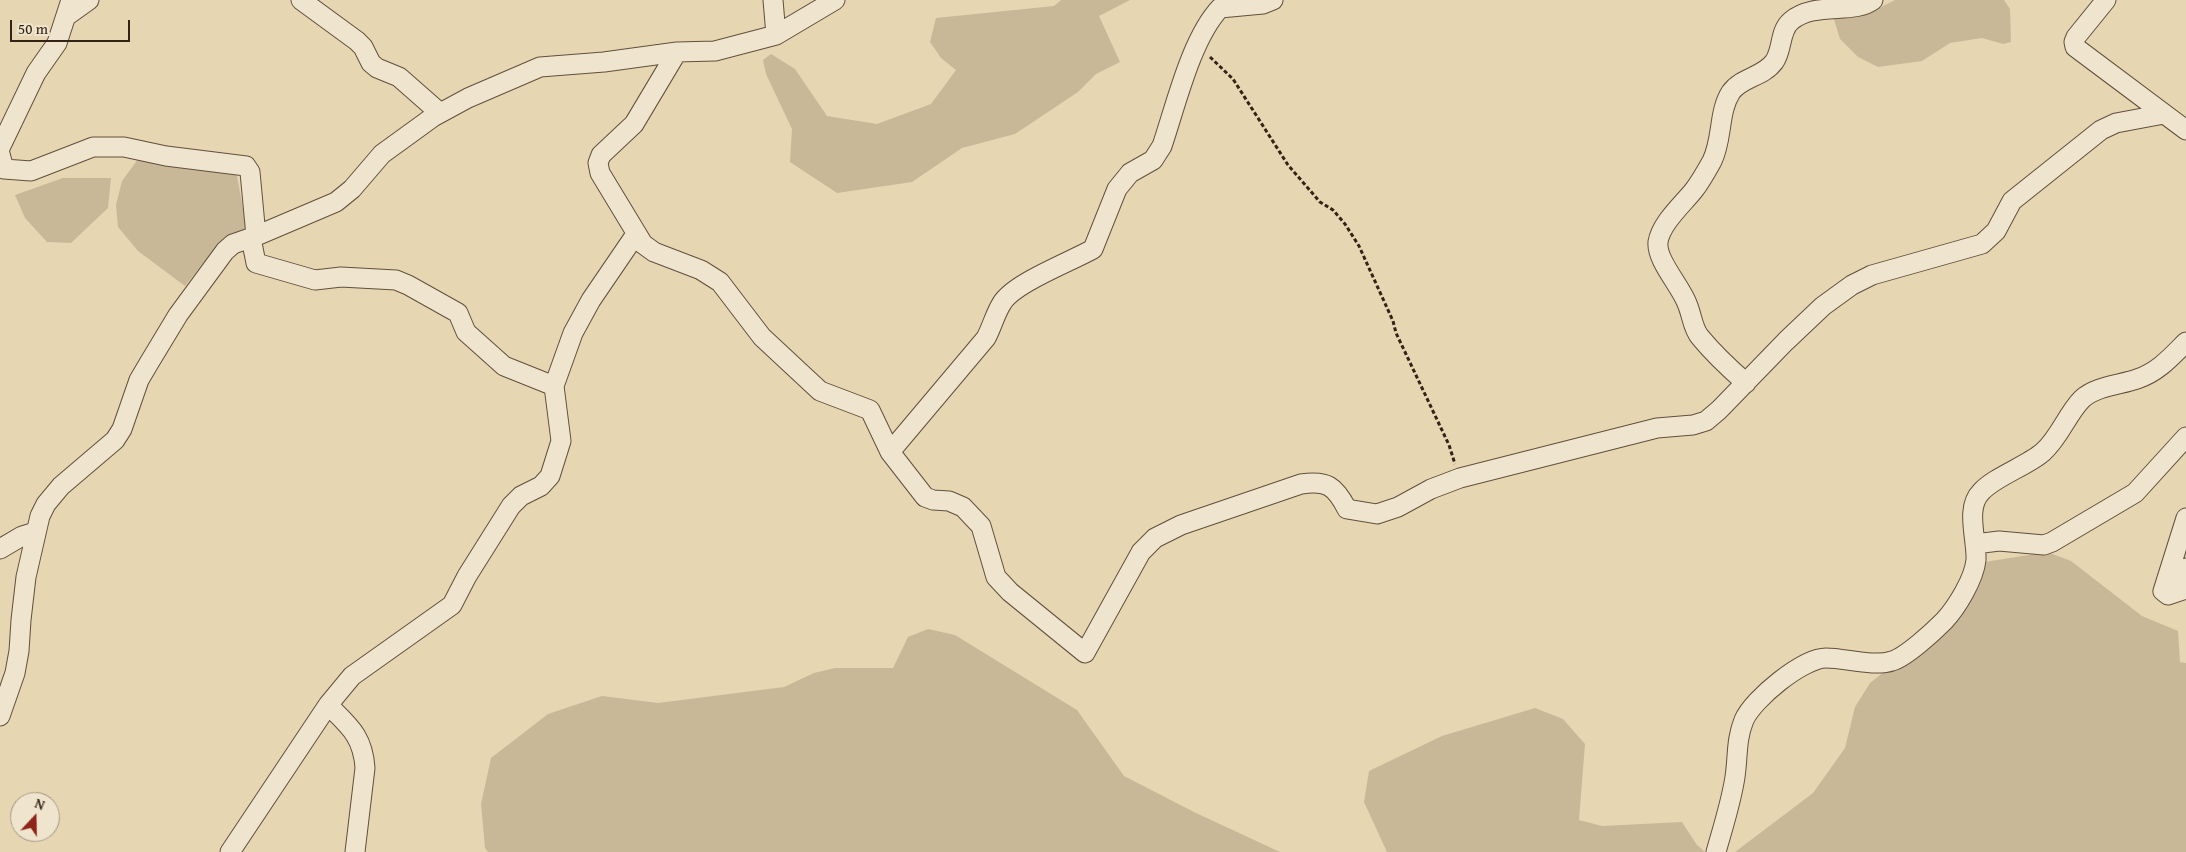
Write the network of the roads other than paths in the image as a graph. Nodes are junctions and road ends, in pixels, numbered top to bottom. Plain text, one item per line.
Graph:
1 (89, 0) edge
2 (301, 0) edge
3 (773, 0) edge
4 (835, 0) edge
5 (1273, 0) edge
6 (1873, 0) edge
7 (2106, 0) edge
8 (69, 8) edge
9 (776, 35) junction
10 (677, 52) junction
11 (440, 113) junction
12 (2164, 114) junction
13 (2186, 130) edge
14 (0, 148) edge
15 (2, 161) edge
16 (636, 234) junction
17 (254, 237) junction
18 (2186, 342) edge
19 (1746, 383) junction
20 (554, 386) junction
21 (2186, 437) edge
22 (890, 452) junction
23 (2186, 518) edge
24 (35, 532) junction
25 (1975, 544) junction
26 (0, 549) edge
27 (2186, 568) edge
28 (2186, 590) edge
29 (2163, 591) junction
30 (328, 705) junction
31 (0, 716) edge
32 (230, 852) edge
33 (355, 852) edge
34 (1716, 852) edge

1 - 8 street
2 - 11 street
3 - 9 street
4 - 9 street
5 - 22 street
6 - 19 street
7 - 12 street
8 - 14 street
9 - 10 street
10 - 11 street
10 - 16 street
11 - 17 street
12 - 13 street
12 - 19 street
15 - 17 street
16 - 20 street
16 - 22 street
17 - 20 street
17 - 24 street
18 - 25 street
19 - 22 street
20 - 30 street
21 - 25 street
23 - 29 street
24 - 26 street
24 - 31 street
25 - 34 street
27 - 29 street
28 - 29 street
30 - 32 street
30 - 33 street

